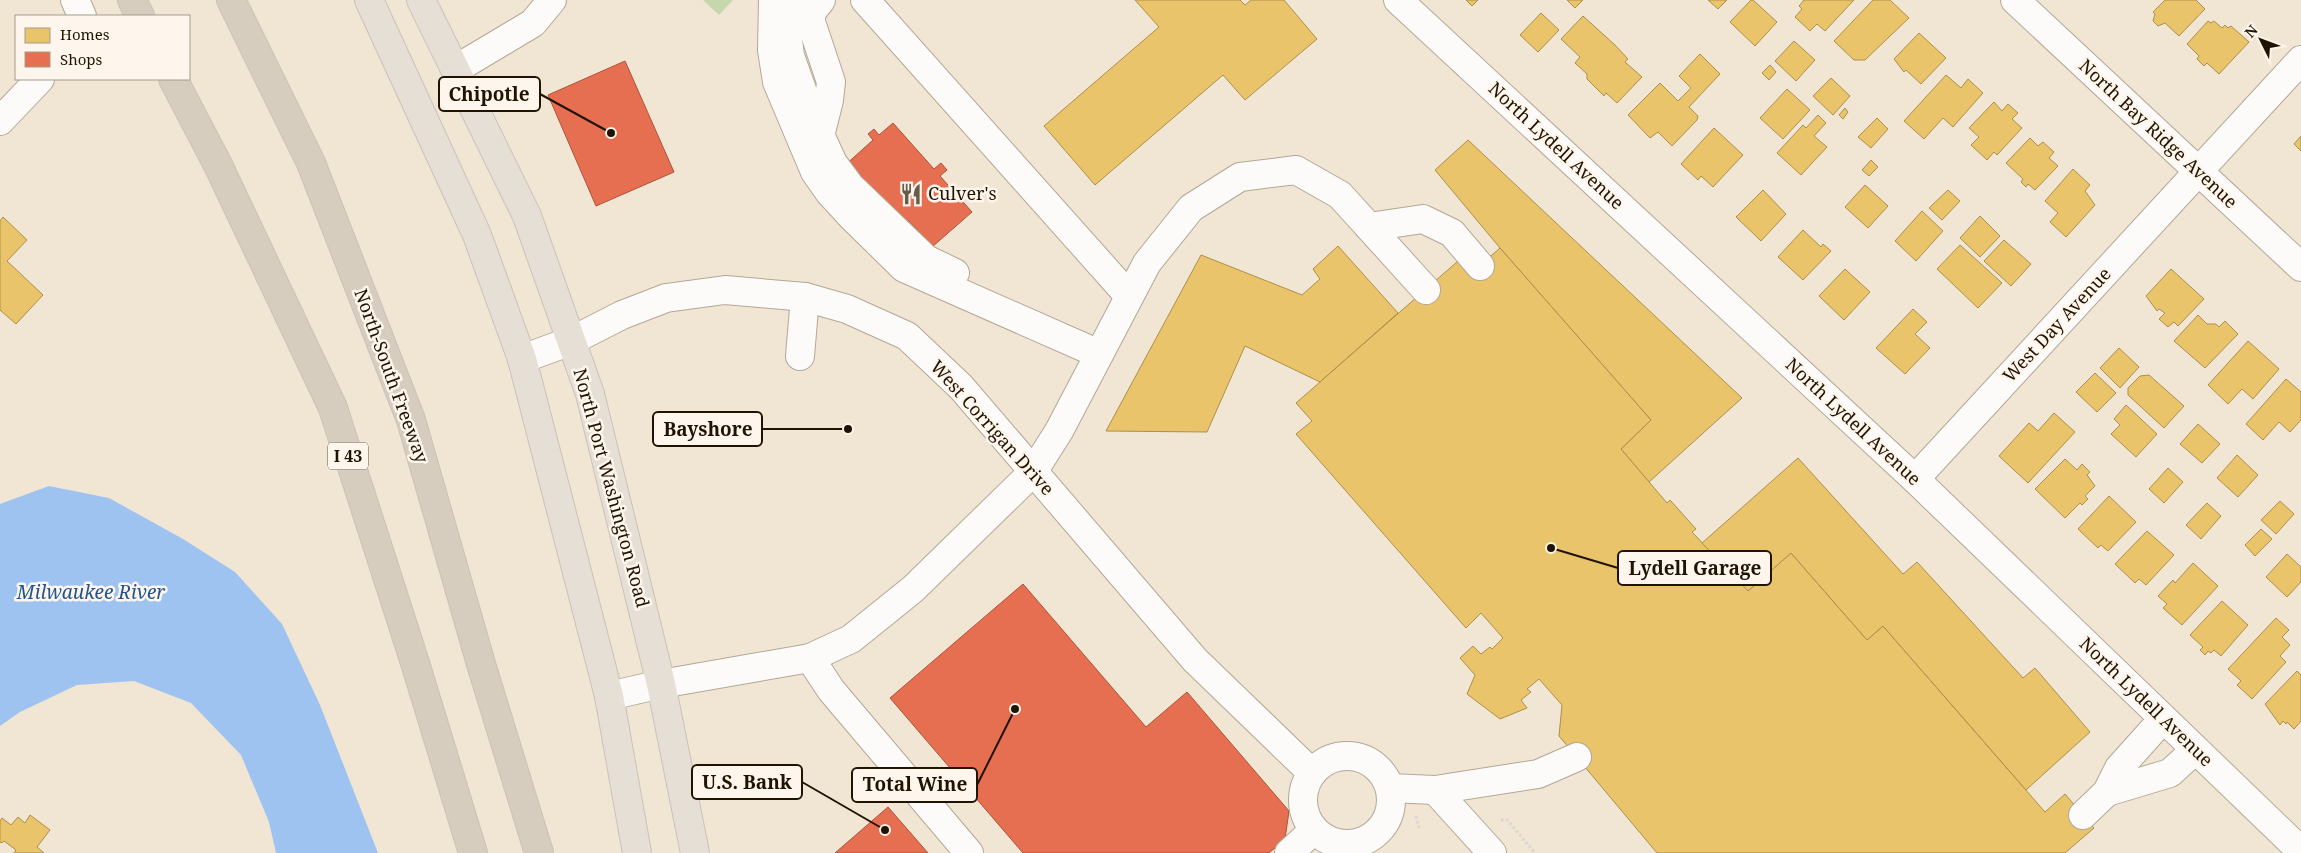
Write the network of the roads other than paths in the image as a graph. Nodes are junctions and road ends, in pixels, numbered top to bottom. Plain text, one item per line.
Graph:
1 (75, 0) edge
2 (132, 0) edge
3 (231, 0) edge
4 (369, 0) edge
5 (422, 0) edge
6 (552, 0) edge
7 (773, 0) edge
8 (793, 0) edge
9 (821, 0) edge
10 (865, 0) edge
11 (1398, 0) edge
12 (2015, 0) edge
13 (82, 15) edge
14 (140, 15) edge
15 (2301, 60) edge
16 (456, 70) junction
17 (39, 80) edge
18 (174, 80) edge
19 (0, 121) edge
20 (820, 136) junction
21 (2198, 171) junction
22 (1370, 227) junction
23 (1480, 266) dead end
24 (2301, 267) edge
25 (1426, 290) dead end
26 (1130, 296) junction
27 (805, 297) junction
28 (1037, 327) junction
29 (572, 341) junction
30 (1099, 354) junction
31 (800, 356) dead end
32 (522, 360) junction
33 (1033, 472) junction
34 (1915, 479) junction
35 (810, 658) junction
36 (661, 684) junction
37 (609, 696) junction
38 (2163, 719) junction
39 (2195, 750) junction
40 (1577, 757) dead end
41 (1312, 773) junction
42 (1390, 788) junction
43 (1435, 790) junction
44 (2107, 792) junction
45 (2083, 815) dead end
46 (1314, 830) junction
47 (2301, 851) edge
48 (473, 853) edge
49 (539, 853) edge
50 (637, 853) edge
51 (695, 853) edge
52 (969, 853) edge
53 (1289, 853) edge
54 (1492, 853) edge

1 - 13 street
2 - 14 highway
3 - 49 highway, North-South Freeway
4 - 32 main road
5 - 16 main road, North Port Washington Road
6 - 16 street
7 - 28 street
8 - 20 street
9 - 20 street
10 - 26 street
11 - 34 street, North Lydell Avenue
12 - 21 street, North Bay Ridge Avenue
15 - 21 street, West Day Avenue
16 - 29 main road, North Port Washington Road
17 - 19 street
18 - 48 highway, I 43
20 - 28 street
21 - 24 street, North Bay Ridge Avenue
21 - 34 street, West Day Avenue
22 - 23 street
22 - 25 street
22 - 26 street
26 - 30 street
27 - 29 street, West Corrigan Drive
27 - 31 street
27 - 33 street, West Corrigan Drive
28 - 30 street
29 - 32 street, West Corrigan Drive
29 - 36 main road, North Port Washington Road
30 - 33 street
32 - 37 main road
33 - 35 street
33 - 41 street, West Corrigan Drive
34 - 38 street, North Lydell Avenue
35 - 36 street
35 - 52 street
36 - 37 street
36 - 51 main road, North Port Washington Road
37 - 50 main road
38 - 39 street, North Lydell Avenue
38 - 44 street
39 - 44 street
39 - 47 street, North Lydell Avenue
40 - 43 street
41 - 42 street
41 - 46 street
42 - 43 street
42 - 46 street
43 - 54 street
44 - 45 street
46 - 53 street

